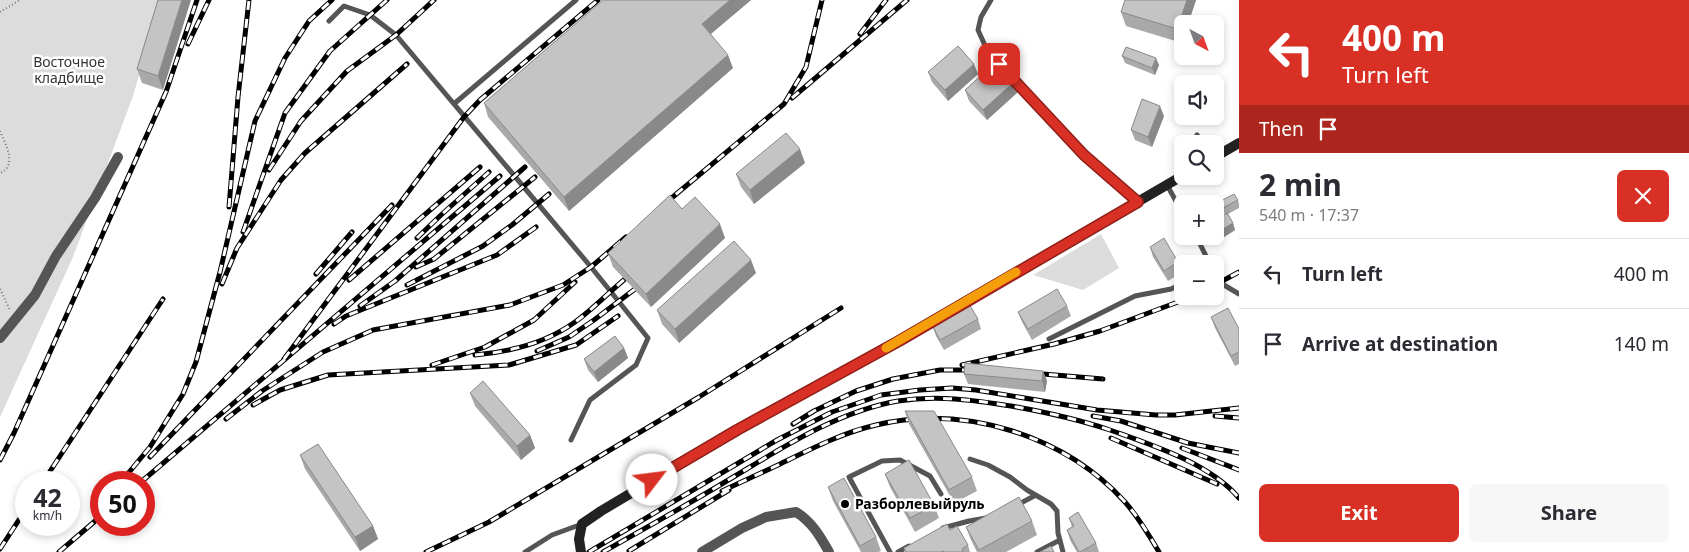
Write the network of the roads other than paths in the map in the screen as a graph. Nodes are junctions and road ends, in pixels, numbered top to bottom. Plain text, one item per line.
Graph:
1 (576, 0) edge
2 (991, 0) edge
3 (329, 21) dead end
4 (454, 103) junction
5 (1239, 143) edge
6 (1224, 152) edge
7 (118, 157) dead end
8 (1174, 181) edge
9 (1167, 185) junction
10 (1174, 198) edge
11 (1138, 202) junction
12 (1224, 285) edge
13 (1174, 287) edge
14 (1239, 294) edge
15 (0, 338) edge
16 (1049, 339) dead end
17 (572, 440) dead end
18 (970, 459) dead end
19 (941, 494) dead end
20 (1036, 495) junction
21 (1012, 508) edge
22 (990, 517) edge
23 (582, 524) junction
24 (935, 531) edge
25 (1060, 540) junction
26 (917, 542) edge
27 (525, 552) edge
28 (581, 552) edge
29 (702, 552) edge
30 (829, 552) edge
31 (890, 552) edge
32 (898, 552) edge
33 (1037, 552) edge
34 (1063, 552) edge

1 - 4 lane
2 - 11 lane
3 - 4 lane
4 - 17 lane
5 - 6 main road
7 - 15 street
8 - 9 main road
9 - 10 lane
9 - 11 main road
11 - 23 main road
12 - 14 lane
13 - 16 lane
18 - 20 lane
19 - 31 lane
20 - 21 lane
20 - 25 lane
22 - 24 lane
23 - 27 lane
23 - 28 main road
25 - 33 lane
25 - 34 lane
26 - 32 lane
29 - 30 street

